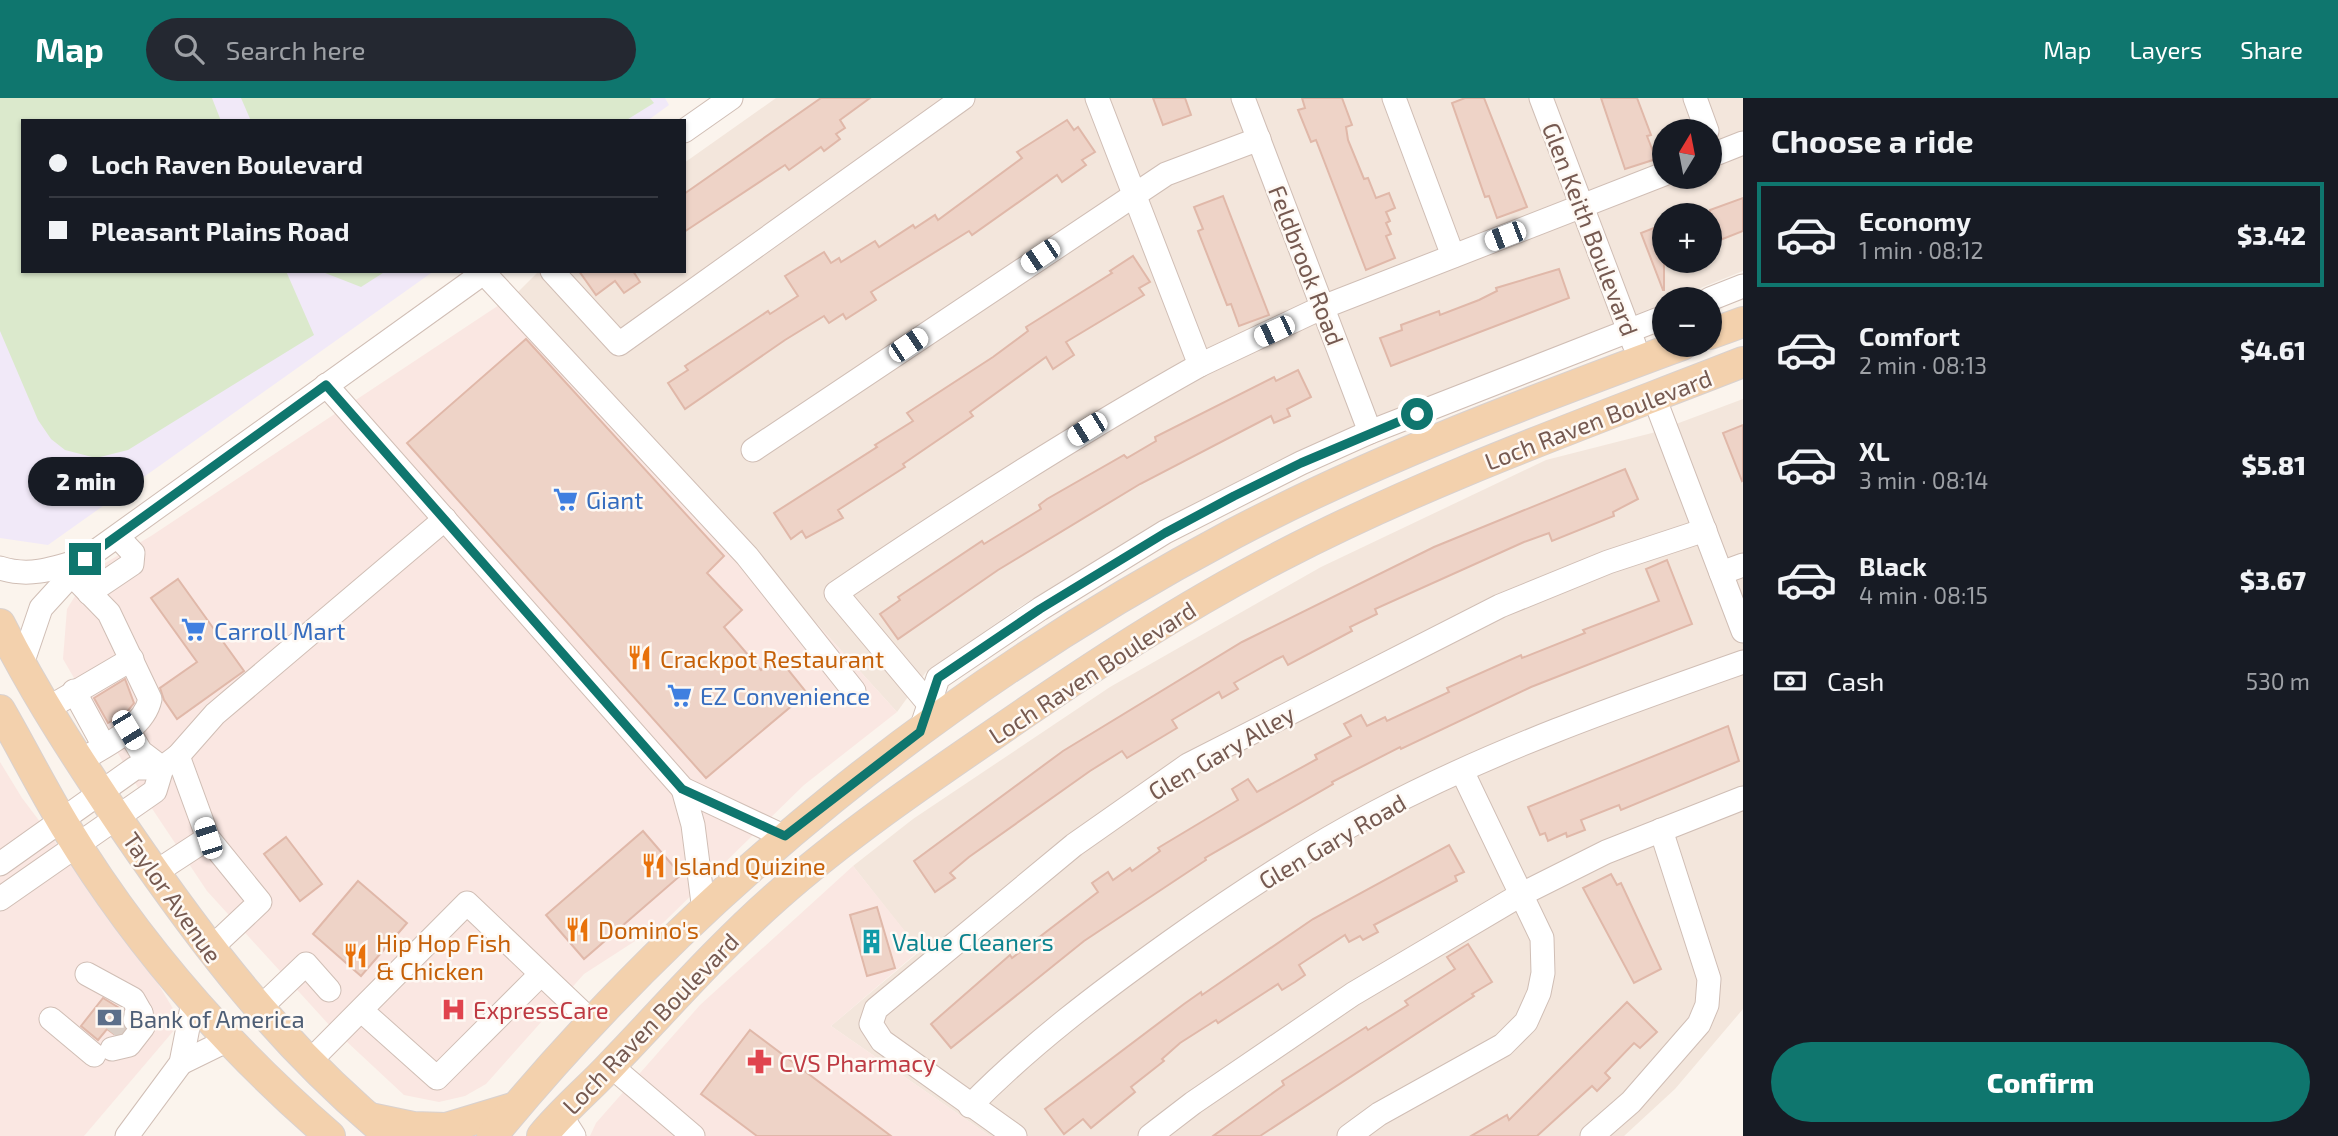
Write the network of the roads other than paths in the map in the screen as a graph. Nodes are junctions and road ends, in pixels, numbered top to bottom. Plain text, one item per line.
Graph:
1 (731, 98) edge
2 (963, 98) edge
3 (1097, 98) edge
4 (1243, 98) edge
5 (1394, 98) edge
6 (1541, 98) edge
7 (1695, 98) edge
8 (706, 105) edge
9 (1703, 119) edge
10 (686, 129) edge
11 (1259, 139) junction
12 (1743, 143) edge
13 (1722, 147) edge
14 (1652, 179) edge
15 (1133, 194) junction
16 (1582, 206) junction
17 (1453, 256) junction
18 (484, 273) edge
19 (486, 273) edge
20 (554, 273) edge
21 (1743, 286) edge
22 (1722, 294) edge
23 (1323, 307) junction
24 (1652, 322) edge
25 (1743, 322) edge
26 (1722, 330) edge
27 (1629, 331) junction
28 (1652, 356) edge
29 (1640, 360) junction
30 (1743, 362) edge
31 (1200, 365) junction
32 (326, 385) junction
33 (1654, 397) junction
34 (1370, 432) junction
35 (753, 450) dead end
36 (445, 519) junction
37 (1704, 530) junction
38 (118, 537) junction
39 (1743, 565) edge
40 (79, 567) junction
41 (0, 568) edge
42 (1721, 573) junction
43 (89, 593) junction
44 (0, 624) edge
45 (1743, 631) edge
46 (132, 659) junction
47 (1743, 662) edge
48 (22, 667) junction
49 (74, 691) junction
50 (855, 691) dead end
51 (0, 710) edge
52 (46, 710) junction
53 (925, 718) junction
54 (128, 730) junction
55 (104, 746) junction
56 (78, 762) junction
57 (170, 762) junction
58 (1462, 771) junction
59 (682, 789) junction
60 (101, 793) junction
61 (1743, 798) edge
62 (118, 818) junction
63 (1661, 830) junction
64 (70, 834) junction
65 (785, 836) junction
66 (208, 838) junction
67 (0, 864) edge
68 (156, 873) junction
69 (1522, 894) junction
70 (0, 899) edge
71 (704, 911) junction
72 (209, 950) junction
73 (87, 974) dead end
74 (541, 974) junction
75 (329, 990) dead end
76 (192, 1002) junction
77 (259, 1009) junction
78 (362, 1011) junction
79 (51, 1019) dead end
80 (591, 1021) junction
81 (228, 1040) junction
82 (309, 1062) junction
83 (181, 1063) junction
84 (611, 1066) junction
85 (970, 1105) junction
86 (516, 1107) junction
87 (368, 1117) junction
88 (559, 1129) edge
89 (127, 1136) edge
90 (330, 1136) edge
91 (390, 1136) edge
92 (492, 1136) edge
93 (693, 1136) edge
94 (1015, 1136) edge
95 (1150, 1136) edge
96 (1349, 1136) edge
97 (1592, 1136) edge

1 - 8 street
2 - 20 street
3 - 15 street
4 - 11 street, Feldbrook Road
5 - 17 street
6 - 16 street, Glen Keith Boulevard
7 - 9 street
8 - 10 street
11 - 15 street
11 - 23 street, Feldbrook Road
12 - 13 street
14 - 16 street
15 - 31 street
15 - 35 street
16 - 17 street
16 - 27 street, Glen Keith Boulevard
17 - 23 street
18 - 32 street
19 - 50 street
21 - 22 street
23 - 31 street
23 - 34 street, Feldbrook Road
24 - 27 street, Loch Raven Boulevard
25 - 26 main road, Loch Raven Boulevard
27 - 29 street, Glen Keith Boulevard
27 - 34 street, Loch Raven Boulevard
28 - 29 main road, Loch Raven Boulevard
29 - 33 main road
29 - 53 main road, Loch Raven Boulevard
30 - 33 main road, Loch Raven Boulevard
31 - 53 street
32 - 36 street
32 - 38 street
33 - 37 street
33 - 84 main road, Loch Raven Boulevard
34 - 53 street, Loch Raven Boulevard
36 - 57 street
36 - 59 street
37 - 42 street
37 - 85 street, Glen Gary Alley
38 - 40 street
38 - 43 street
39 - 42 street
40 - 41 street
40 - 43 street
40 - 48 street
42 - 45 street
43 - 46 street
44 - 48 main road, Taylor Avenue
46 - 49 street
46 - 54 street
47 - 58 street, Glen Gary Road
48 - 52 main road, Taylor Avenue
49 - 52 street
49 - 55 street
51 - 64 main road, Taylor Avenue
52 - 56 main road, Taylor Avenue
53 - 65 main road, Loch Raven Boulevard
54 - 55 street
54 - 57 street
55 - 56 street
56 - 60 main road, Taylor Avenue
57 - 60 street
57 - 62 street
57 - 66 street
58 - 69 street
58 - 85 street, Glen Gary Road
59 - 65 street
59 - 71 street
60 - 62 main road, Taylor Avenue
60 - 64 street
61 - 63 street
62 - 64 street
62 - 68 main road, Taylor Avenue
63 - 69 street
63 - 97 street
64 - 67 street
64 - 70 street
64 - 76 main road, Taylor Avenue
65 - 71 main road, Loch Raven Boulevard
66 - 68 street
66 - 72 street
68 - 72 main road, Taylor Avenue
69 - 95 street
69 - 96 street
71 - 80 main road, Loch Raven Boulevard
72 - 77 main road, Taylor Avenue
73 - 79 street
74 - 78 street
74 - 78 street
74 - 80 street
75 - 77 street
76 - 81 main road, Taylor Avenue
76 - 83 street
77 - 82 main road, Taylor Avenue
78 - 82 street
80 - 86 main road, Loch Raven Boulevard
81 - 83 street
81 - 90 main road, Taylor Avenue
82 - 87 main road, Taylor Avenue
83 - 89 street
84 - 88 main road, Loch Raven Boulevard
84 - 93 street
85 - 94 street
86 - 87 main road
86 - 92 main road, Loch Raven Boulevard
87 - 91 main road, Taylor Avenue

